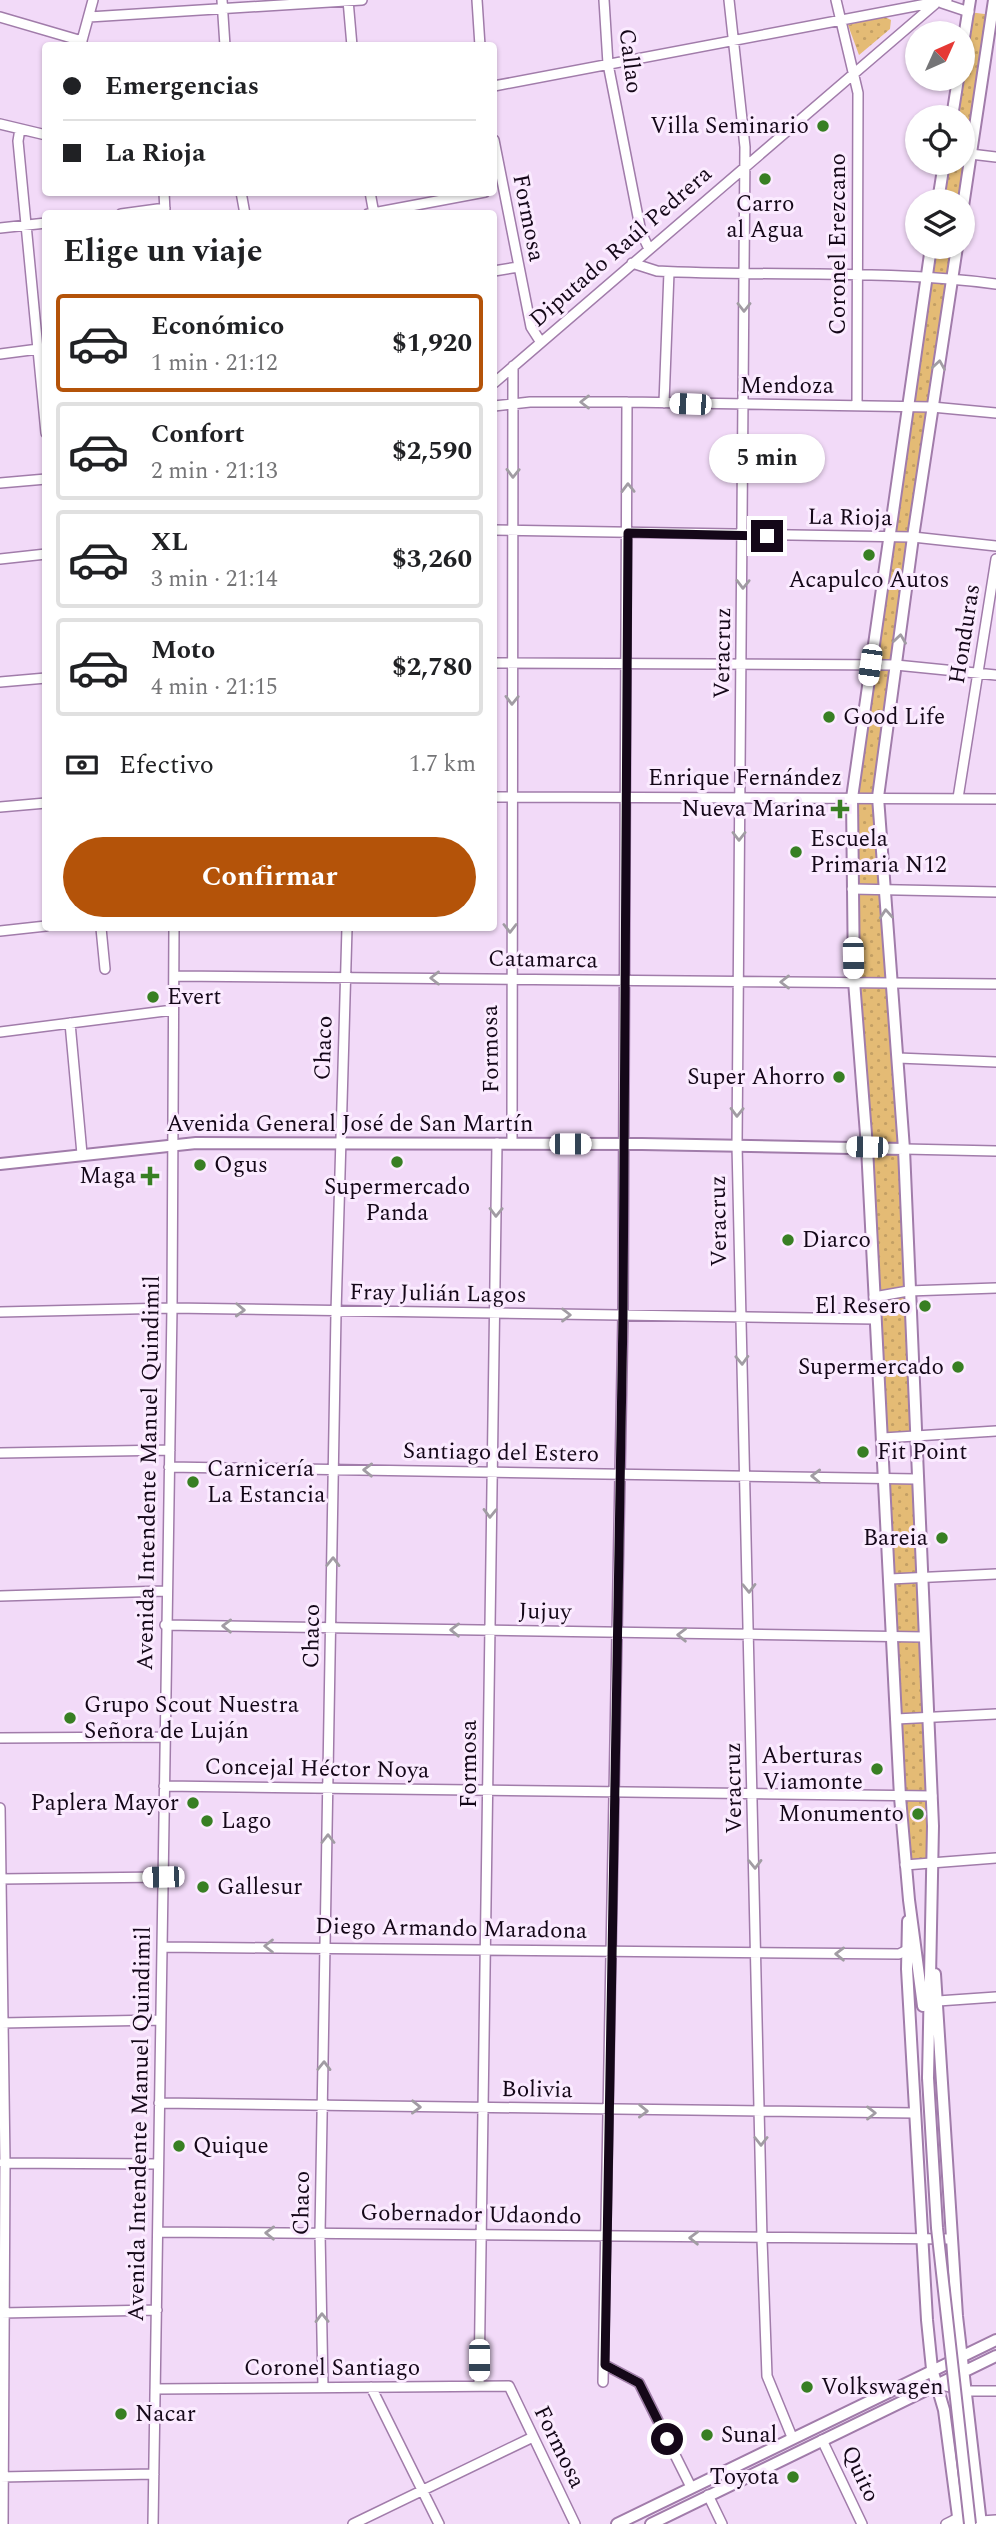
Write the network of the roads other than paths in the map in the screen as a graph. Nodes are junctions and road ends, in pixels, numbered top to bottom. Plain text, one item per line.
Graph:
1 (93, 0) edge
2 (348, 0) edge
3 (362, 0) edge
4 (477, 0) edge
5 (604, 0) edge
6 (729, 0) edge
7 (836, 0) edge
8 (994, 0) edge
9 (941, 2) edge
10 (222, 4) edge
11 (969, 6) edge
12 (994, 15) edge
13 (89, 17) junction
14 (0, 18) edge
15 (839, 19) junction
16 (732, 40) junction
17 (79, 42) edge
18 (82, 42) edge
19 (225, 42) edge
20 (352, 42) edge
21 (480, 42) edge
22 (608, 64) junction
23 (854, 72) junction
24 (497, 85) edge
25 (975, 112) edge
26 (0, 124) edge
27 (20, 129) junction
28 (42, 134) edge
29 (975, 154) edge
30 (996, 157) edge
31 (745, 166) junction
32 (498, 190) edge
33 (463, 196) edge
34 (388, 210) edge
35 (42, 223) edge
36 (24, 225) junction
37 (0, 228) edge
38 (649, 249) junction
39 (929, 259) edge
40 (955, 259) edge
41 (632, 263) junction
42 (518, 267) junction
43 (497, 270) edge
44 (668, 272) junction
45 (857, 272) junction
46 (744, 273) junction
47 (926, 275) junction
48 (953, 278) junction
49 (996, 284) edge
50 (540, 341) junction
51 (41, 349) edge
52 (0, 354) edge
53 (513, 366) junction
54 (497, 380) edge
55 (627, 402) junction
56 (664, 403) junction
57 (514, 405) junction
58 (744, 405) junction
59 (497, 406) edge
60 (857, 406) junction
61 (932, 407) junction
62 (906, 408) junction
63 (996, 412) edge
64 (42, 479) edge
65 (0, 483) edge
66 (497, 530) edge
67 (512, 530) junction
68 (628, 533) junction
69 (743, 535) junction
70 (913, 537) junction
71 (887, 539) junction
72 (996, 546) edge
73 (42, 554) edge
74 (0, 559) edge
75 (996, 559) edge
76 (497, 663) edge
77 (513, 663) junction
78 (627, 663) junction
79 (742, 664) junction
80 (870, 665) junction
81 (896, 665) junction
82 (978, 673) junction
83 (996, 675) edge
84 (42, 677) edge
85 (0, 682) edge
86 (497, 797) edge
87 (511, 797) junction
88 (626, 797) junction
89 (740, 797) junction
90 (878, 797) junction
91 (852, 798) junction
92 (958, 798) junction
93 (996, 799) edge
94 (42, 803) edge
95 (0, 807) edge
96 (852, 889) junction
97 (885, 890) junction
98 (996, 892) edge
99 (42, 926) edge
100 (0, 931) edge
101 (101, 931) edge
102 (174, 931) edge
103 (347, 931) edge
104 (105, 969) dead end
105 (174, 976) junction
106 (346, 978) junction
107 (510, 979) junction
108 (625, 980) junction
109 (854, 981) junction
110 (739, 982) junction
111 (892, 982) junction
112 (996, 984) edge
113 (173, 1010) junction
114 (70, 1023) junction
115 (0, 1032) edge
116 (898, 1059) junction
117 (996, 1062) edge
118 (497, 1143) junction
119 (512, 1143) junction
120 (171, 1144) junction
121 (341, 1144) junction
122 (624, 1144) junction
123 (737, 1145) junction
124 (867, 1147) junction
125 (904, 1149) junction
126 (996, 1151) edge
127 (82, 1154) junction
128 (0, 1164) edge
129 (996, 1288) edge
130 (908, 1292) junction
131 (874, 1297) junction
132 (172, 1308) junction
133 (0, 1312) edge
134 (336, 1312) junction
135 (495, 1314) junction
136 (623, 1315) junction
137 (740, 1318) junction
138 (876, 1320) junction
139 (996, 1431) edge
140 (915, 1435) junction
141 (883, 1438) junction
142 (170, 1450) junction
143 (0, 1453) edge
144 (169, 1467) junction
145 (334, 1469) junction
146 (491, 1472) junction
147 (620, 1474) junction
148 (747, 1475) junction
149 (884, 1478) junction
150 (916, 1479) junction
151 (996, 1574) edge
152 (921, 1577) junction
153 (890, 1579) junction
154 (165, 1591) junction
155 (0, 1597) edge
156 (165, 1625) junction
157 (332, 1628) junction
158 (488, 1630) junction
159 (618, 1633) junction
160 (750, 1636) junction
161 (923, 1637) junction
162 (892, 1638) junction
163 (996, 1714) edge
164 (927, 1718) junction
165 (896, 1719) junction
166 (163, 1737) junction
167 (0, 1738) edge
168 (164, 1786) junction
169 (328, 1789) junction
170 (489, 1791) junction
171 (615, 1792) junction
172 (754, 1794) junction
173 (932, 1796) junction
174 (900, 1797) junction
175 (0, 1808) edge
176 (996, 1858) edge
177 (932, 1862) junction
178 (905, 1865) junction
179 (163, 1877) junction
180 (0, 1879) edge
181 (909, 1900) junction
182 (932, 1937) junction
183 (327, 1946) junction
184 (162, 1947) junction
185 (485, 1949) junction
186 (907, 1950) junction
187 (612, 1951) junction
188 (756, 1953) junction
189 (996, 1997) edge
190 (938, 2001) junction
191 (160, 2020) junction
192 (2, 2023) edge
193 (927, 2047) junction
194 (159, 2103) junction
195 (323, 2105) junction
196 (482, 2108) junction
197 (609, 2110) junction
198 (761, 2113) junction
199 (915, 2113) junction
200 (3, 2163) edge
201 (158, 2164) junction
202 (158, 2232) junction
203 (320, 2233) junction
204 (480, 2234) junction
205 (608, 2236) junction
206 (922, 2238) junction
207 (762, 2239) junction
208 (951, 2239) junction
209 (157, 2310) junction
210 (3, 2313) edge
211 (996, 2340) edge
212 (962, 2356) junction
213 (996, 2356) edge
214 (605, 2365) junction
215 (932, 2369) junction
216 (964, 2371) junction
217 (603, 2382) dead end
218 (937, 2384) junction
219 (479, 2385) junction
220 (509, 2386) joint
221 (323, 2387) junction
222 (372, 2387) junction
223 (155, 2389) junction
224 (966, 2391) junction
225 (996, 2391) edge
226 (533, 2437) junction
227 (792, 2437) junction
228 (822, 2440) junction
229 (154, 2474) junction
230 (2, 2477) edge
231 (691, 2487) junction
232 (422, 2490) junction
233 (708, 2495) junction
234 (996, 2520) edge
235 (958, 2521) edge
236 (977, 2523) edge
237 (3, 2524) edge
238 (153, 2524) edge
239 (354, 2524) edge
240 (439, 2524) edge
241 (575, 2524) edge
242 (617, 2524) edge
243 (651, 2524) edge
244 (722, 2524) edge
245 (862, 2524) edge
246 (946, 2524) edge

1 - 13 street
2 - 3 street
2 - 10 street
2 - 20 street
4 - 21 street
5 - 22 street, Callao
6 - 16 street, Veracruz
7 - 15 street, Coronel Erezcano
8 - 12 main road
9 - 11 street
9 - 15 street
9 - 23 street, Diputado Raúl Pedrera
10 - 13 street
10 - 19 street
11 - 12 main road
12 - 25 main road
13 - 18 street
14 - 17 street
15 - 16 street
15 - 23 street, Coronel Erezcano
16 - 22 street
16 - 31 street, Veracruz
22 - 24 street
22 - 38 street, Callao
23 - 31 street, Diputado Raúl Pedrera
23 - 45 street, Coronel Erezcano
26 - 27 street
27 - 28 street
27 - 36 street
29 - 30 street
31 - 38 street, Diputado Raúl Pedrera
31 - 46 street, Veracruz
32 - 42 street, Formosa
33 - 34 street
35 - 36 street
36 - 37 street
36 - 51 street
38 - 41 street, Diputado Raúl Pedrera
39 - 47 main road
40 - 48 main road
41 - 44 street
41 - 50 street, Diputado Raúl Pedrera
42 - 43 street
42 - 50 street, Formosa
44 - 46 street
44 - 56 street
45 - 46 street
45 - 47 street
45 - 60 street, Coronel Erezcano
46 -> 58 street, Veracruz
47 - 48 street
47 - 62 main road
48 - 49 street
61 -> 48 main road
50 - 53 street, Diputado Raúl Pedrera
51 - 52 street
53 - 54 street, Diputado Raúl Pedrera
53 - 57 street, Formosa
55 - 56 street, Mendoza
55 -> 57 street, Mendoza
68 -> 55 street
56 - 58 street, Mendoza
57 - 59 street, Mendoza
57 -> 67 street, Formosa
58 - 60 street, Mendoza
58 - 69 street, Veracruz
60 - 62 street, Mendoza
61 - 62 street, Mendoza
61 - 63 street, Mendoza
61 - 70 main road
62 - 71 main road
64 - 65 street
66 - 67 street, La Rioja
67 - 68 street, La Rioja
67 - 77 street, Formosa
68 - 69 street, La Rioja
68 - 78 street
69 - 71 street, La Rioja
69 -> 79 street, Veracruz
70 - 71 street, La Rioja
70 - 72 street, La Rioja
81 -> 70 main road
71 - 80 main road
73 - 74 street
75 - 82 street, Honduras
76 - 77 street
77 - 78 street
77 -> 87 street, Formosa
78 - 79 street
78 - 88 street
79 - 80 street
79 - 89 street, Veracruz
80 - 81 street
80 - 91 main road
81 - 82 street
81 - 90 main road
82 - 83 street
82 - 92 street, Honduras
84 - 85 street
86 - 87 street, Enrique Fernández
87 - 88 street, Enrique Fernández
87 -> 107 street, Formosa
88 - 89 street, Enrique Fernández
88 - 108 street
89 - 91 street, Enrique Fernández
89 -> 110 street, Veracruz
90 - 91 street, Enrique Fernández
90 - 92 street, Enrique Fernández
90 - 97 main road
91 - 96 main road
92 - 93 street, Enrique Fernández
94 - 95 street
96 - 97 street
96 - 109 main road
97 - 98 street
111 -> 97 main road
99 - 100 street
101 - 104 street
102 - 105 street, Avenida Intendente Manuel Quindimil
103 - 106 street, Chaco
105 - 106 street, Catamarca
105 - 113 street, Avenida Intendente Manuel Quindimil
107 -> 106 street, Catamarca
106 - 121 street, Chaco
107 - 108 street, Catamarca
107 - 119 street, Formosa
108 - 110 street, Catamarca
108 - 122 street
109 -> 110 street, Catamarca
109 - 111 street, Catamarca
109 - 124 main road
110 -> 123 street, Veracruz
111 - 112 street, Catamarca
111 - 116 main road
113 - 114 street
113 - 120 street, Avenida Intendente Manuel Quindimil
114 - 115 street
114 - 127 street
116 - 117 street
116 - 125 main road
118 - 119 main road, Avenida General José de San Martín
118 - 121 main road, Avenida General José de San Martín
118 -> 135 street, Formosa
119 - 122 main road, Avenida General José de San Martín
120 - 121 main road, Avenida General José de San Martín
120 - 127 main road, Avenida General José de San Martín
120 - 132 street, Avenida Intendente Manuel Quindimil
121 - 134 street, Chaco
122 - 123 main road, Avenida General José de San Martín
122 - 136 street
123 - 124 main road, Avenida General José de San Martín
123 - 137 street, Veracruz
124 - 125 main road, Avenida General José de San Martín
124 - 131 main road
125 - 126 street, Avenida General José de San Martín
125 - 130 main road
127 - 128 main road, Avenida General José de San Martín
129 - 130 street
130 - 131 street
130 - 140 main road
131 - 138 main road
132 - 133 street, Fray Julián Lagos
132 -> 134 street, Fray Julián Lagos
132 - 142 street, Avenida Intendente Manuel Quindimil
134 - 135 street, Fray Julián Lagos
134 - 145 street, Chaco
135 -> 136 street, Fray Julián Lagos
135 - 146 street, Formosa
136 - 137 street, Fray Julián Lagos
136 - 147 street
137 - 138 street, Fray Julián Lagos
137 -> 148 street, Veracruz
138 - 141 main road
139 - 140 street
140 - 141 street
140 - 150 main road
141 - 149 main road
142 - 143 street
142 - 144 street, Avenida Intendente Manuel Quindimil
144 - 145 street, Santiago del Estero
144 - 154 street, Avenida Intendente Manuel Quindimil
146 -> 145 street, Santiago del Estero
157 -> 145 street, Chaco
146 - 147 street, Santiago del Estero
146 -> 158 street, Formosa
147 - 148 street, Santiago del Estero
147 - 159 street
149 -> 148 street, Santiago del Estero
148 -> 160 street, Veracruz
149 - 150 street, Santiago del Estero
149 - 153 main road
150 - 152 main road
151 - 152 street
152 - 153 street
152 - 161 main road
153 - 162 main road
154 - 155 street
154 - 156 street, Avenida Intendente Manuel Quindimil
157 -> 156 street, Jujuy
156 - 166 street, Avenida Intendente Manuel Quindimil
158 -> 157 street, Jujuy
157 - 169 street, Chaco
158 - 159 street, Jujuy
158 - 170 street, Formosa
160 -> 159 street, Jujuy
159 - 171 street
160 - 162 street, Jujuy
160 - 172 street, Veracruz
161 - 162 street, Jujuy
161 - 164 main road
162 - 165 main road
163 - 164 street
164 - 165 street
164 - 173 main road
165 - 174 main road
166 - 167 street
166 - 168 street, Avenida Intendente Manuel Quindimil
168 - 169 street, Concejal Héctor Noya
168 - 179 street, Avenida Intendente Manuel Quindimil
169 - 170 street, Concejal Héctor Noya
183 -> 169 street, Chaco
170 - 171 street, Concejal Héctor Noya
170 - 185 street, Formosa
171 - 172 street, Concejal Héctor Noya
171 - 187 street
172 - 174 street, Concejal Héctor Noya
172 -> 188 street, Veracruz
173 - 174 street, Concejal Héctor Noya
173 - 177 main road
174 - 178 main road
175 - 180 street
176 - 177 street
177 - 178 street
177 - 182 main road
178 - 181 main road
179 - 180 street
179 - 184 street, Avenida Intendente Manuel Quindimil
180 - 192 street
181 - 186 main road
181 - 193 main road
182 - 190 main road
182 - 193 main road
183 -> 184 street, Diego Armando Maradona
183 - 185 street, Diego Armando Maradona
195 -> 183 street, Chaco
184 - 191 street, Avenida Intendente Manuel Quindimil
185 - 187 street, Diego Armando Maradona
185 - 196 street, Formosa
186 -> 188 street, Diego Armando Maradona
186 - 199 main road
187 - 188 street, Diego Armando Maradona
187 - 197 street
188 - 198 street, Veracruz
189 - 190 street
190 - 208 main road
191 - 192 street
191 - 194 street, Avenida Intendente Manuel Quindimil
192 - 200 street
193 - 236 main road, bridge
194 - 195 street, Bolivia
194 - 201 street, Avenida Intendente Manuel Quindimil
195 -> 196 street, Bolivia
195 - 203 street, Chaco
196 - 197 street, Bolivia
196 - 204 street, Formosa
197 -> 198 street, Bolivia
197 - 205 street
198 -> 199 street, Bolivia
198 -> 207 street, Veracruz
199 - 206 main road
200 - 201 street
200 - 210 street
201 - 202 street, Avenida Intendente Manuel Quindimil
203 -> 202 street, Gobernador Udaondo
202 - 209 street, Avenida Intendente Manuel Quindimil
203 - 204 street, Gobernador Udaondo
221 -> 203 street, Chaco
204 - 205 street, Gobernador Udaondo
204 - 219 street, Formosa
207 -> 205 street, Gobernador Udaondo
205 - 214 street
206 - 207 street, Gobernador Udaondo
206 - 208 street, Gobernador Udaondo
206 - 215 main road
207 - 227 street, Veracruz
208 - 212 main road
209 - 210 street
209 - 223 street, Avenida Intendente Manuel Quindimil
210 - 230 street
211 - 212 main road
212 - 215 main road
212 - 216 main road
213 - 216 main road
214 - 217 street
214 - 231 street
215 - 218 main road
215 - 227 main road
216 - 218 main road
216 - 224 main road
218 - 224 street
218 - 228 main road
218 - 235 main road
219 - 220 street, Coronel Santiago
219 - 222 street, Coronel Santiago
220 - 226 street, Formosa
221 - 222 street, Coronel Santiago
221 - 223 street, Coronel Santiago
222 - 232 street
223 - 229 street, Avenida Intendente Manuel Quindimil
224 - 225 street
224 - 236 main road
226 - 232 street
226 - 241 street, Formosa
227 - 231 main road
228 - 233 main road
228 - 245 street, Quito
229 - 230 street
229 - 238 street, Avenida Intendente Manuel Quindimil
230 - 237 street
231 - 242 main road
232 - 239 street
232 - 240 street
233 - 243 main road
233 - 244 street
234 - 236 street
235 - 246 street

